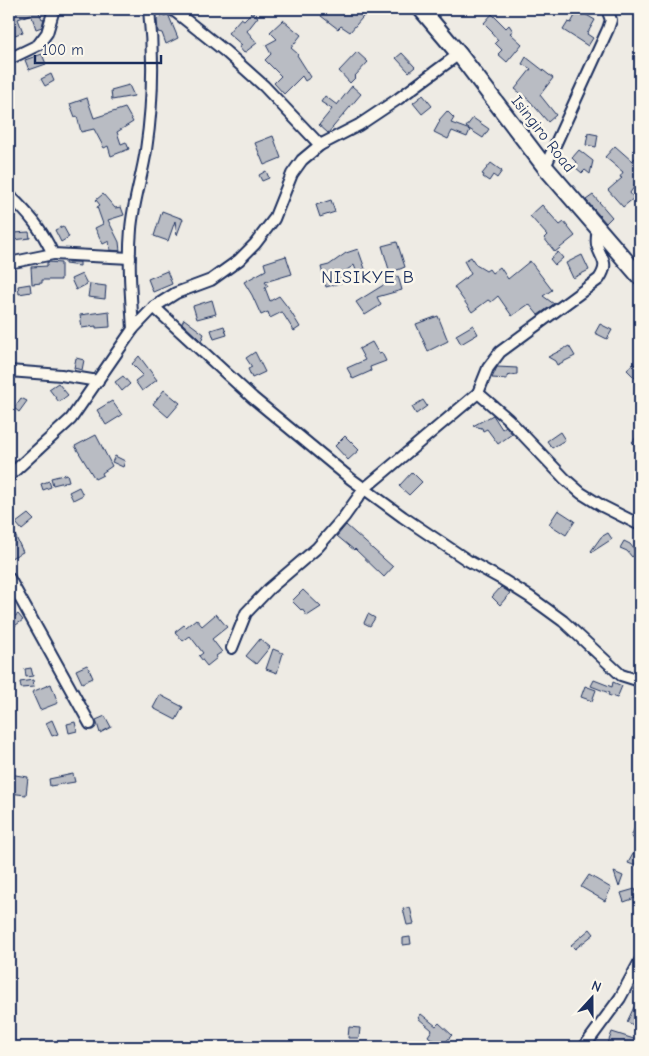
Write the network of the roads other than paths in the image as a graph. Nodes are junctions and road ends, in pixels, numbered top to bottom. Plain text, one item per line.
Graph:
1 (54, 9) edge
2 (149, 9) edge
3 (172, 9) edge
4 (421, 9) edge
5 (607, 9) edge
6 (459, 54) junction
7 (9, 59) edge
8 (320, 145) junction
9 (545, 167) junction
10 (9, 195) edge
11 (598, 228) junction
12 (53, 254) junction
13 (130, 258) junction
14 (9, 264) edge
15 (640, 277) edge
16 (154, 307) junction
17 (133, 329) junction
18 (9, 371) edge
19 (98, 381) junction
20 (478, 394) junction
21 (9, 476) edge
22 (364, 489) junction
23 (640, 526) edge
24 (9, 578) edge
25 (232, 648) dead end
26 (640, 681) edge
27 (90, 724) dead end
28 (640, 961) edge
29 (584, 1047) edge

1 - 7 street
2 - 13 street
3 - 8 street
4 - 6 main road, Isingiro Road
5 - 9 street
6 - 8 street
6 - 9 main road, Isingiro Road
8 - 16 street
9 - 11 main road, Isingiro Road
10 - 12 street
11 - 15 main road, Isingiro Road
11 - 20 street
12 - 13 street
12 - 14 street
13 - 17 street
16 - 17 street
16 - 22 street
17 - 19 street
18 - 19 street
19 - 21 street
20 - 22 street
20 - 23 street
22 - 25 street
22 - 26 street
24 - 27 street
28 - 29 street

